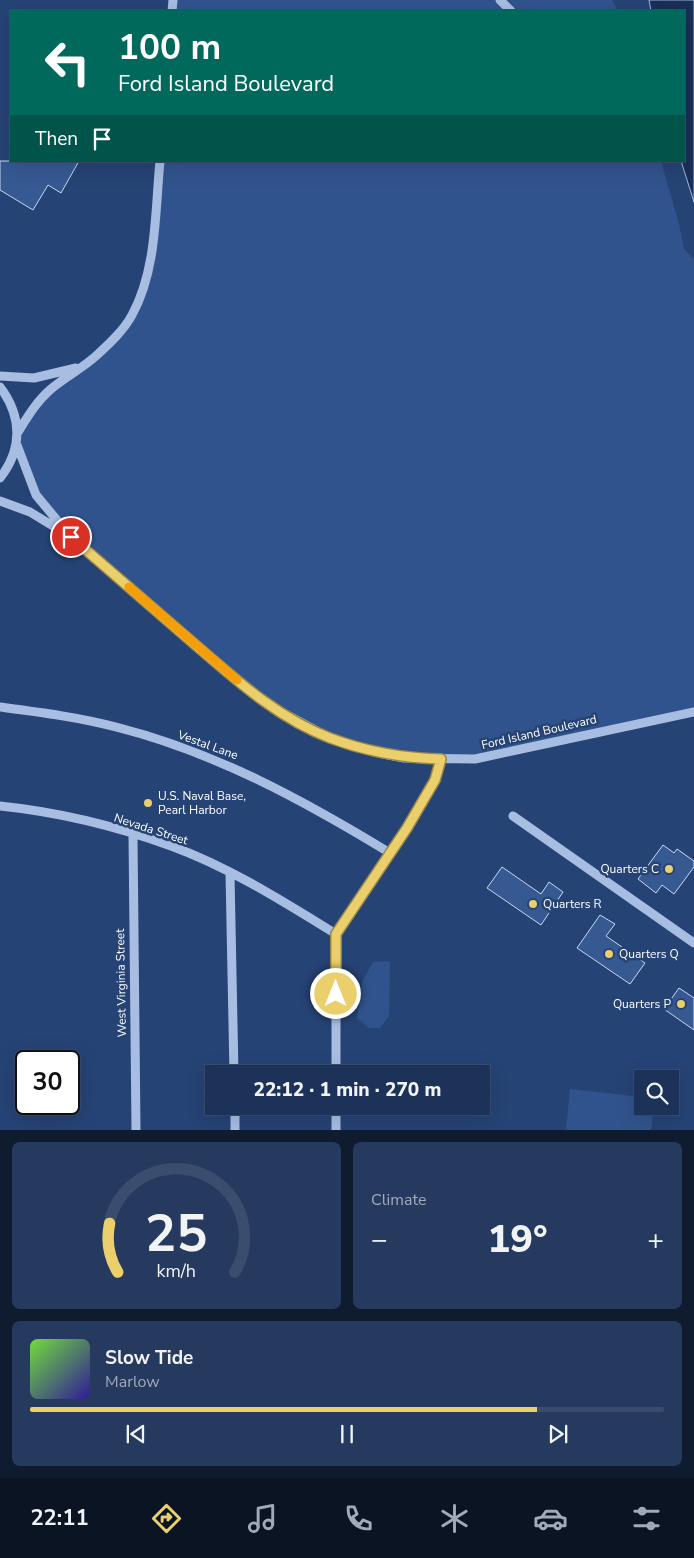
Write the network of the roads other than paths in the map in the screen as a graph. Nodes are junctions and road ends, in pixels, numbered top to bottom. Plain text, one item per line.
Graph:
1 (500, 0) edge
2 (510, 10) edge
3 (160, 162) edge
4 (81, 366) junction
5 (0, 376) edge
6 (0, 387) edge
7 (18, 432) junction
8 (17, 445) junction
9 (0, 478) edge
10 (0, 501) edge
11 (71, 537) junction
12 (0, 707) edge
13 (694, 712) edge
14 (441, 759) junction
15 (0, 806) edge
16 (513, 816) dead end
17 (133, 835) junction
18 (390, 853) junction
19 (230, 874) junction
20 (336, 934) junction
21 (694, 943) edge
22 (234, 1065) edge
23 (336, 1065) edge
24 (235, 1115) edge
25 (336, 1115) edge
26 (136, 1130) edge
27 (235, 1130) edge
28 (336, 1130) edge

1 - 2 street
3 - 4 street
4 - 5 street
4 - 7 street
6 - 7 street
7 - 8 street
8 - 9 street
8 - 11 street, Ford Island Boulevard
10 - 11 street, Ford Island Boulevard
11 - 14 street, Ford Island Boulevard
12 - 18 street, Vestal Lane
13 - 14 street, Ford Island Boulevard
14 - 18 street
15 - 17 street, Nevada Street
16 - 21 street
17 - 19 street, Nevada Street
17 - 26 street, West Virginia Street
18 - 20 street
19 - 20 street, Nevada Street
19 - 22 street
20 - 23 street
24 - 27 street
25 - 28 street

